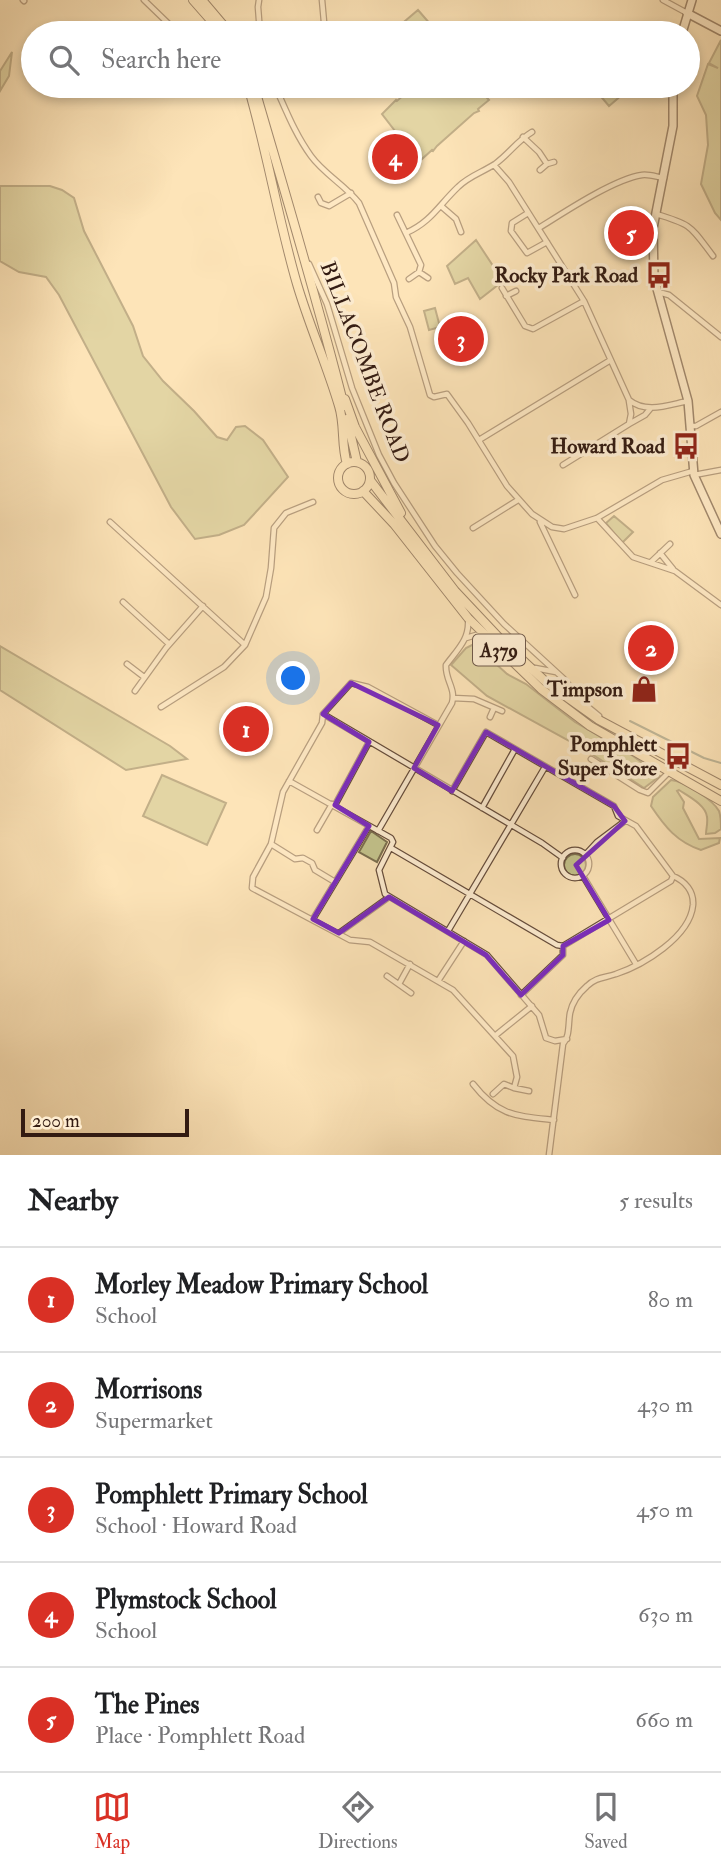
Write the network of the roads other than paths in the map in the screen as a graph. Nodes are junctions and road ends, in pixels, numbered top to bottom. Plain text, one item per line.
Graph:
1 (144, 0) edge
2 (193, 0) edge
3 (202, 0) edge
4 (260, 0) edge
5 (322, 0) edge
6 (663, 0) edge
7 (692, 0) edge
8 (687, 13) junction
9 (167, 21) edge
10 (211, 21) edge
11 (220, 21) edge
12 (259, 21) edge
13 (324, 21) edge
14 (685, 21) edge
15 (721, 30) edge
16 (251, 98) edge
17 (258, 98) edge
18 (280, 98) edge
19 (673, 98) edge
20 (532, 132) dead end
21 (523, 137) junction
22 (554, 162) dead end
23 (547, 164) junction
24 (494, 165) junction
25 (540, 170) dead end
26 (664, 178) junction
27 (351, 193) junction
28 (318, 197) dead end
29 (441, 206) junction
30 (528, 213) junction
31 (464, 214) dead end
32 (656, 214) junction
33 (397, 215) dead end
34 (456, 219) junction
35 (539, 228) junction
36 (461, 232) dead end
37 (406, 233) junction
38 (547, 242) junction
39 (302, 249) junction
40 (713, 256) dead end
41 (419, 272) junction
42 (428, 278) dead end
43 (409, 279) dead end
44 (297, 285) junction
45 (317, 286) junction
46 (502, 288) dead end
47 (516, 291) dead end
48 (657, 292) junction
49 (506, 296) junction
50 (584, 302) junction
51 (310, 324) junction
52 (721, 337) edge
53 (609, 361) junction
54 (338, 381) junction
55 (629, 400) junction
56 (688, 401) junction
57 (650, 408) junction
58 (721, 412) edge
59 (629, 424) junction
60 (690, 426) junction
61 (479, 440) junction
62 (358, 463) junction
63 (347, 464) junction
64 (564, 465) dead end
65 (721, 470) edge
66 (694, 473) junction
67 (370, 480) junction
68 (363, 491) junction
69 (518, 500) junction
70 (313, 502) dead end
71 (597, 518) junction
72 (540, 521) junction
73 (110, 522) dead end
74 (473, 528) dead end
75 (721, 534) edge
76 (415, 537) junction
77 (670, 544) dead end
78 (660, 554) junction
79 (651, 563) junction
80 (675, 571) junction
81 (575, 595) dead end
82 (123, 602) dead end
83 (721, 605) edge
84 (205, 608) junction
85 (468, 618) junction
86 (466, 638) junction
87 (487, 638) junction
88 (169, 644) junction
89 (245, 645) junction
90 (524, 663) junction
91 (127, 664) dead end
92 (556, 672) junction
93 (144, 677) junction
94 (135, 691) dead end
95 (453, 698) junction
96 (161, 707) dead end
97 (495, 708) junction
98 (502, 711) dead end
99 (323, 714) junction
100 (490, 717) dead end
101 (438, 725) junction
102 (613, 727) junction
103 (369, 742) junction
104 (515, 749) junction
105 (591, 759) dead end
106 (412, 767) junction
107 (545, 767) junction
108 (670, 771) junction
109 (289, 780) junction
110 (721, 785) edge
111 (452, 791) junction
112 (721, 801) edge
113 (334, 804) junction
114 (482, 808) junction
115 (625, 821) junction
116 (512, 825) junction
117 (369, 826) junction
118 (317, 830) dead end
119 (378, 831) junction
120 (271, 844) junction
121 (391, 848) junction
122 (585, 855) junction
123 (563, 858) junction
124 (583, 876) junction
125 (673, 876) junction
126 (335, 882) junction
127 (469, 894) junction
128 (389, 897) junction
129 (313, 919) junction
130 (609, 920) junction
131 (448, 931) junction
132 (339, 933) junction
133 (464, 941) junction
134 (564, 946) junction
135 (410, 964) junction
136 (636, 964) junction
137 (387, 976) dead end
138 (439, 981) junction
139 (399, 984) junction
140 (411, 993) dead end
141 (521, 995) junction
142 (532, 1006) junction
143 (496, 1035) junction
144 (567, 1039) junction
145 (473, 1084) dead end
146 (514, 1088) junction
147 (529, 1091) dead end
148 (493, 1094) dead end
149 (554, 1120) junction
150 (549, 1155) edge

1 - 9 street
2 - 10 main road
3 - 11 main road
4 - 12 street
5 - 13 street
6 - 8 street
7 - 8 street
8 - 14 street
8 - 15 street
16 - 44 main road, BILLACOMBE ROAD / A379
17 - 39 main road, BILLACOMBE ROAD / A379
18 - 27 street
19 - 26 street
20 - 21 street
21 - 23 street
21 - 24 street
22 - 23 street
23 - 25 street
24 - 29 street
24 - 30 street
26 - 32 street
26 - 35 street
27 - 28 street
27 - 61 street
29 - 34 street
29 - 37 street
30 - 35 street
30 - 38 street
31 - 34 street
32 - 40 street
32 - 48 street
33 - 37 street
34 - 36 street
35 - 38 street
37 - 41 street
38 - 50 street
39 - 44 main road, A379
39 - 45 main road, BILLACOMBE ROAD / A379
41 - 42 street
41 - 43 street
44 - 51 main road, BILLACOMBE ROAD / A379
45 - 51 main road, A379
45 - 54 main road, BILLACOMBE ROAD / A379
45 - 92 street, BILLACOMBE ROAD
46 - 49 street
47 - 49 street
48 - 52 street
48 - 56 street
49 - 50 street
50 - 53 street
51 - 63 main road, BILLACOMBE ROAD / A379
53 - 55 street
53 - 61 street
54 - 62 main road, BILLACOMBE ROAD / A379
54 - 76 main road, BILLACOMBE ROAD
55 - 57 street
55 - 59 street
56 - 57 street
56 - 60 street
57 - 59 street
58 - 60 street
59 - 64 street
60 - 66 street
61 - 69 street
62 - 63 main road, BILLACOMBE ROAD
62 - 67 main road, BILLACOMBE ROAD / A379
63 - 68 main road, BILLACOMBE ROAD / A379
65 - 66 street
66 - 71 street
66 - 75 street
67 - 68 main road, BILLACOMBE ROAD
67 - 76 main road, BILLACOMBE ROAD / A379
68 - 85 main road, BILLACOMBE ROAD / A379
69 - 72 street
69 - 74 street
70 - 89 street
71 - 72 street
71 - 79 street
72 - 81 street
73 - 84 street
76 - 90 main road, BILLACOMBE ROAD / A379
77 - 78 street
78 - 79 street
78 - 80 street
79 - 80 street
80 - 83 street
82 - 88 street
84 - 88 street
84 - 89 street
85 - 86 street
85 - 87 main road, BILLACOMBE ROAD / A379
86 - 87 street
86 - 95 street
87 - 108 main road, BILLACOMBE ROAD / A379
88 - 93 street
89 - 96 street
90 - 92 street
90 - 102 main road, BILLACOMBE ROAD / A379
91 - 93 street
92 - 102 street, BILLACOMBE ROAD
93 - 94 street
95 - 97 street
95 - 101 street
97 - 98 street
97 - 100 street
99 - 101 street
99 - 103 street
99 - 109 street
101 - 106 street
102 - 110 main road, BILLACOMBE ROAD / A379
103 - 106 street
103 - 113 street
104 - 107 street
104 - 111 street
104 - 114 street
105 - 108 street
106 - 111 street
106 - 119 street
107 - 115 street
107 - 116 street
108 - 112 main road, BILLACOMBE ROAD / A379
109 - 113 street
109 - 120 street
111 - 114 street
113 - 117 street
113 - 118 street
114 - 116 street
115 - 122 street
115 - 125 street
116 - 123 street
116 - 127 street
117 - 119 street
117 - 126 street
119 - 121 street
120 - 126 street
120 - 129 street
121 - 127 street
121 - 128 street
122 - 123 street
122 - 124 street
123 - 124 street
124 - 130 street
125 - 130 street
125 - 136 street
126 - 129 street
127 - 131 street
127 - 134 street
128 - 131 street
128 - 132 street
129 - 132 street
130 - 134 street
130 - 136 street
131 - 133 street
132 - 135 street
133 - 138 street
133 - 141 street
134 - 141 street
135 - 138 street
135 - 139 street
136 - 144 street
137 - 139 street
138 - 143 street
139 - 140 street
141 - 142 street
142 - 143 street
142 - 144 street
143 - 146 street
144 - 149 street
145 - 149 street
146 - 147 street
146 - 148 street
149 - 150 street

